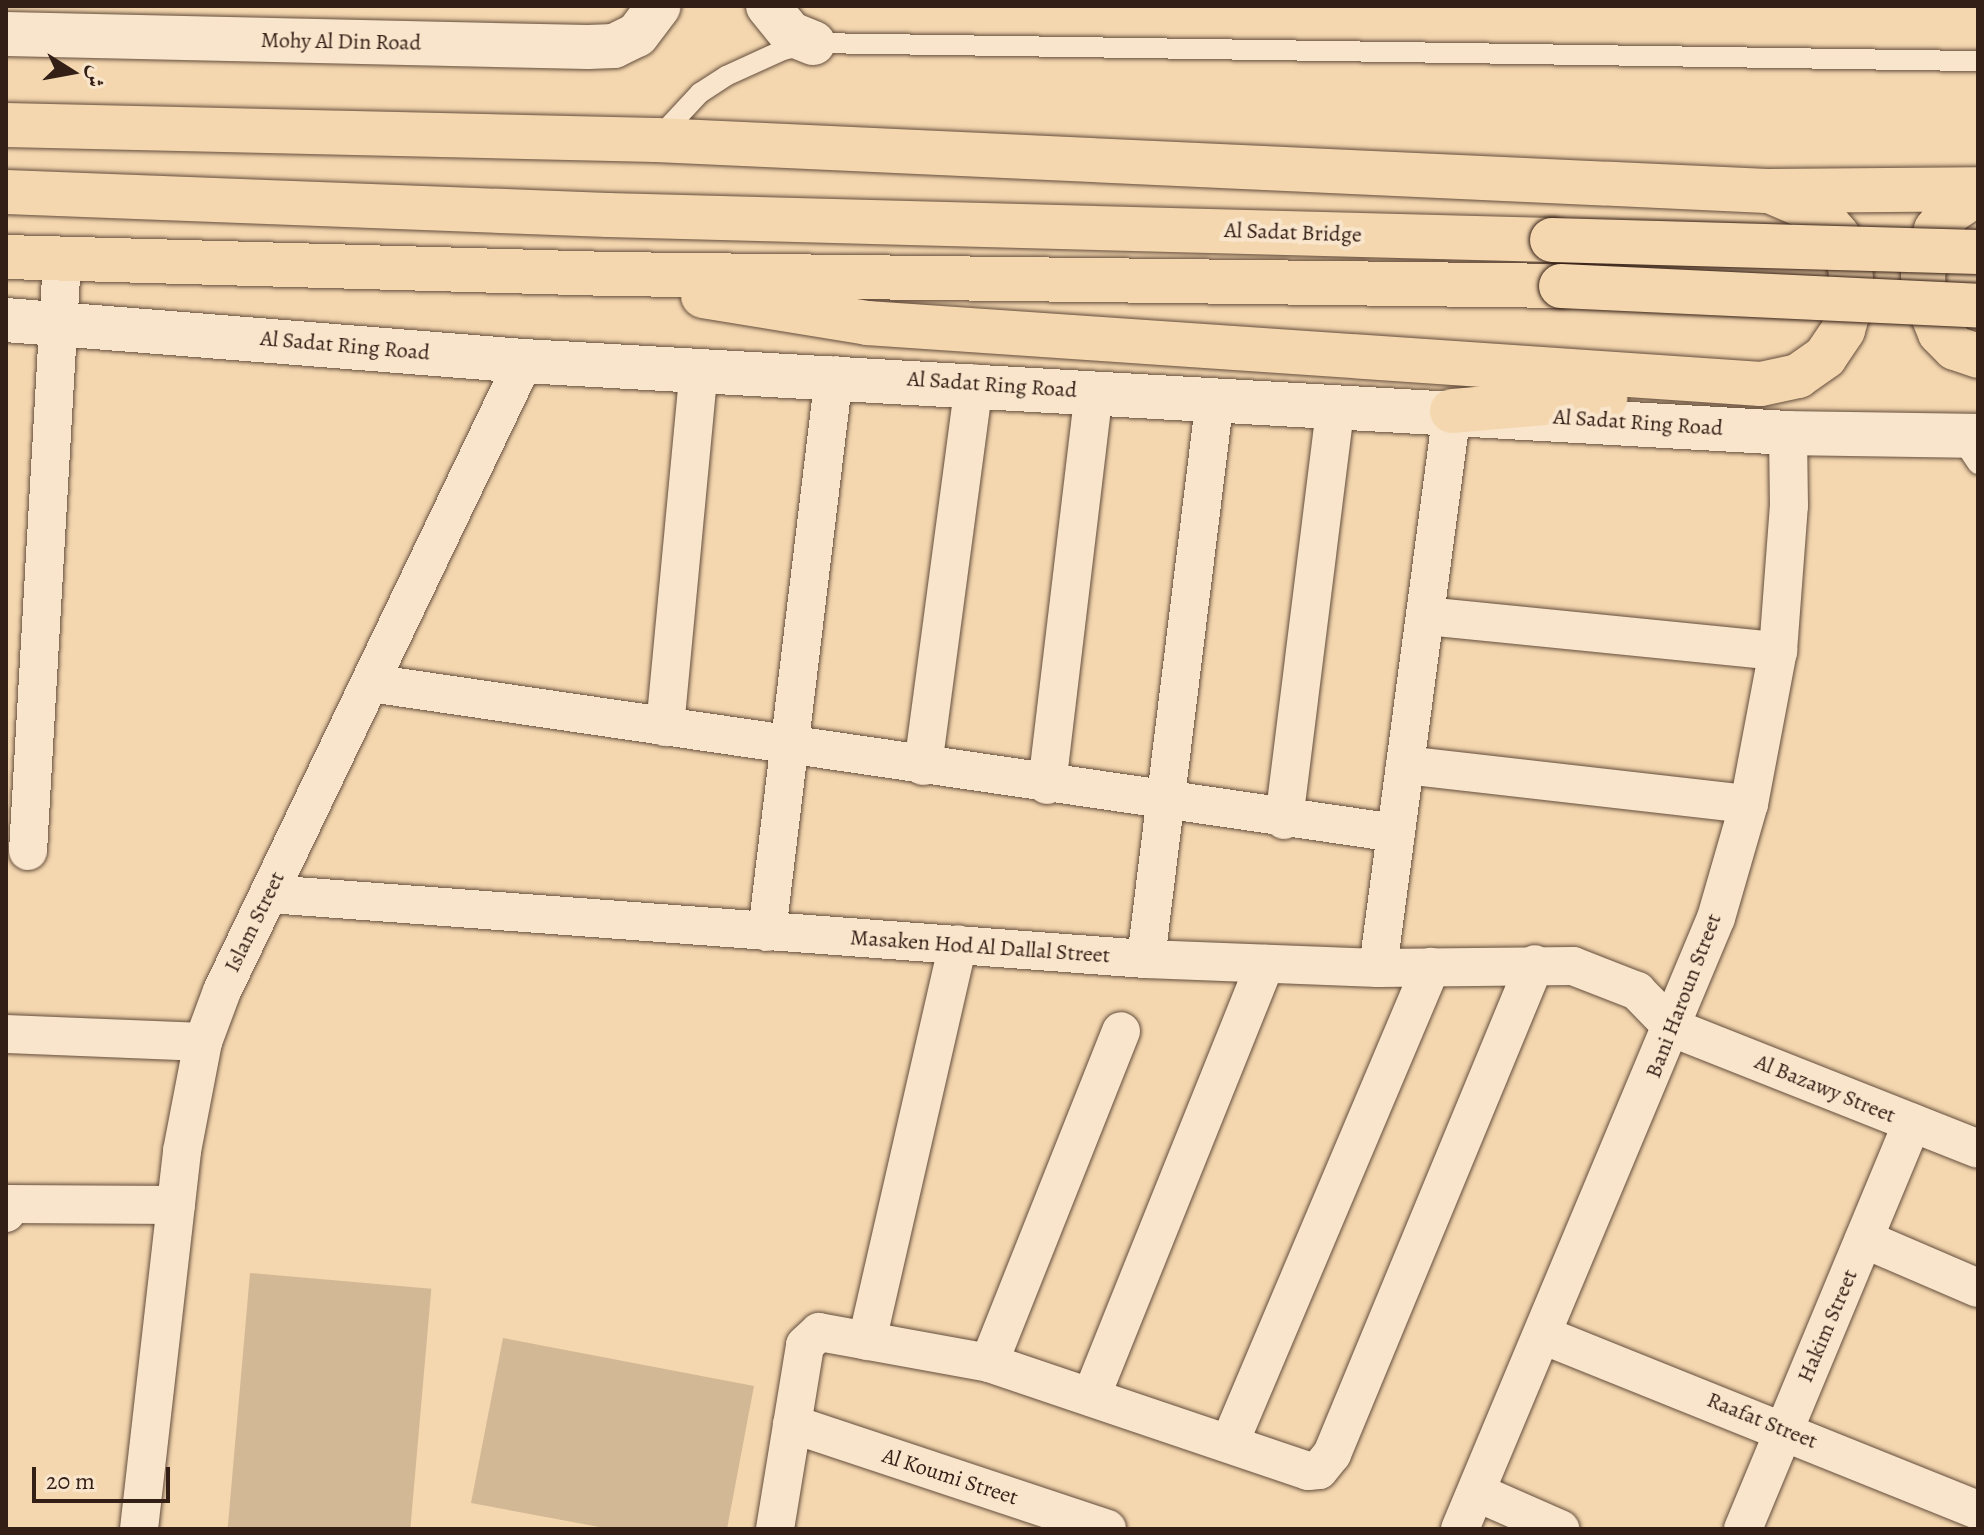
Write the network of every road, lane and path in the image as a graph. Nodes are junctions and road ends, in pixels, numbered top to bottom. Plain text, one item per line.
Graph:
1 (659, 6) edge
2 (768, 6) edge
3 (6, 34) edge
4 (813, 43) junction
5 (1978, 61) edge
6 (6, 125) edge
7 (656, 140) junction
8 (1767, 191) junction
9 (1978, 191) edge
10 (6, 192) edge
11 (1978, 252) edge
12 (6, 257) edge
13 (62, 259) junction
14 (611, 274) junction
15 (1978, 306) edge
16 (6, 320) edge
17 (59, 321) junction
18 (1978, 356) edge
19 (524, 361) junction
20 (699, 369) junction
21 (834, 375) junction
22 (974, 383) junction
23 (1740, 386) junction
24 (1094, 391) junction
25 (1215, 398) junction
26 (1336, 405) junction
27 (1452, 411) junction
28 (1788, 433) junction
29 (1972, 445) edge
30 (1426, 616) junction
31 (1778, 651) junction
32 (370, 683) junction
33 (665, 727) junction
34 (789, 746) junction
35 (1405, 765) junction
36 (923, 766) junction
37 (1047, 785) junction
38 (1166, 802) junction
39 (1749, 804) junction
40 (1284, 820) junction
41 (1396, 833) junction
42 (28, 851) dead end
43 (269, 894) junction
44 (767, 932) junction
45 (958, 944) junction
46 (1146, 959) junction
47 (1265, 964) junction
48 (1535, 964) junction
49 (1431, 967) junction
50 (1378, 968) junction
51 (1673, 1028) junction
52 (1121, 1031) dead end
53 (6, 1034) edge
54 (203, 1042) junction
55 (1912, 1123) junction
56 (1978, 1149) edge
57 (176, 1205) junction
58 (7, 1207) edge
59 (1864, 1239) junction
60 (1978, 1288) edge
61 (1545, 1336) junction
62 (867, 1341) junction
63 (989, 1363) junction
64 (1091, 1397) junction
65 (792, 1424) junction
66 (1785, 1429) junction
67 (1230, 1442) junction
68 (1478, 1493) junction
69 (1978, 1510) edge
70 (139, 1529) edge
71 (775, 1529) edge
72 (1107, 1529) edge
73 (1460, 1529) edge
74 (1560, 1529) edge
75 (1743, 1529) edge

1 - 3 main road, Mohy Al Din Road
2 - 4 main road
4 - 5 lane
4 - 7 lane
6 - 7 highway
7 - 8 highway
8 - 9 highway
8 - 23 highway
9 - 18 highway
10 - 11 highway, Al Sadat Bridge, bridge
12 - 13 highway
13 - 14 highway
13 - 17 street
14 - 15 highway, bridge
14 - 23 highway
16 - 17 main road, Al Sadat Ring Road
17 - 19 main road, Al Sadat Ring Road
17 - 42 street
19 - 20 main road, Al Sadat Ring Road
19 - 32 street, Islam Street
20 - 21 main road, Al Sadat Ring Road
20 - 33 street
21 - 22 main road, Al Sadat Ring Road
21 - 34 street
22 - 24 main road, Al Sadat Ring Road
22 - 36 street
23 - 27 highway
24 - 25 main road, Al Sadat Ring Road
24 - 37 street
25 - 26 main road, Al Sadat Ring Road
25 - 38 street
26 - 27 main road, Al Sadat Ring Road
26 - 40 street
27 - 28 main road, Al Sadat Ring Road
27 - 30 street
28 - 29 main road, Al Sadat Ring Road
28 - 31 street, Bani Haroun Street
30 - 31 street
30 - 35 street
31 - 39 street, Bani Haroun Street
32 - 33 street
32 - 43 street, Islam Street
33 - 34 street
34 - 36 street
34 - 44 street
35 - 39 street
35 - 41 street
36 - 37 street
37 - 38 street
38 - 40 street
38 - 46 street
39 - 51 street, Bani Haroun Street
40 - 41 street
41 - 50 street
43 - 44 street, Masaken Hod Al Dallal Street
43 - 54 street, Islam Street
44 - 45 street, Masaken Hod Al Dallal Street
45 - 46 street, Masaken Hod Al Dallal Street
45 - 62 street
46 - 47 street, Masaken Hod Al Dallal Street
47 - 50 street, Masaken Hod Al Dallal Street
47 - 64 street
48 - 49 street, Masaken Hod Al Dallal Street
48 - 51 street, Masaken Hod Al Dallal Street
48 - 67 street
49 - 50 street, Masaken Hod Al Dallal Street
49 - 67 street
51 - 55 street, Al Bazawy Street
51 - 61 street, Bani Haroun Street
52 - 63 street
53 - 54 street
54 - 57 street, Islam Street
55 - 56 street, Al Bazawy Street
55 - 59 street, Hakim Street
57 - 58 street
57 - 70 street, Islam Street
59 - 60 street
59 - 66 street, Hakim Street
61 - 66 street, Raafat Street
61 - 68 street, Bani Haroun Street
62 - 63 street
62 - 65 street
63 - 64 street
64 - 67 street
65 - 71 street
65 - 72 street, Al Koumi Street
66 - 69 street, Raafat Street
66 - 75 street, Hakim Street
68 - 73 street, Bani Haroun Street
68 - 74 street

